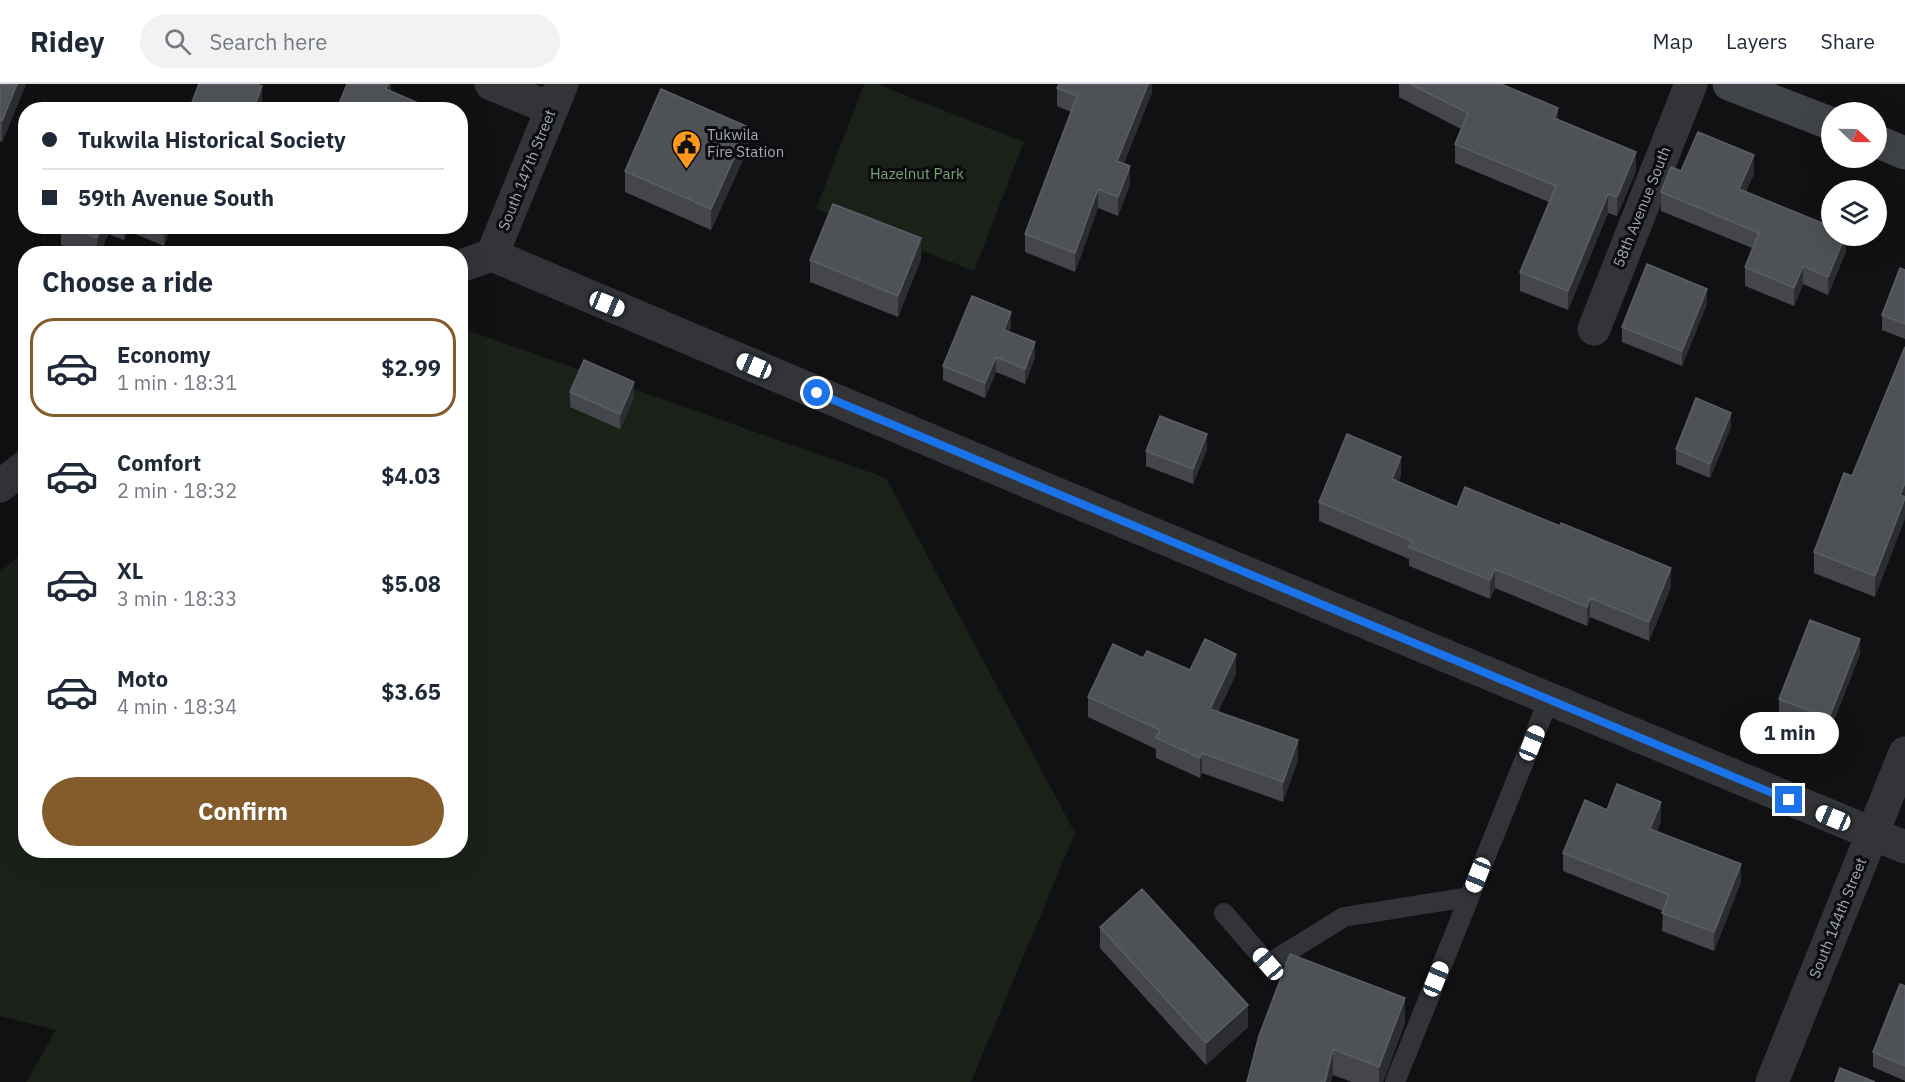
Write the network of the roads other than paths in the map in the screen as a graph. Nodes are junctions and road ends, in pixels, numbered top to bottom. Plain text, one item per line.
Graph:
1 (491, 84) edge
2 (1691, 84) edge
3 (1729, 84) edge
4 (557, 97) edge
5 (1821, 120) edge
6 (1887, 146) edge
7 (1905, 153) edge
8 (492, 255) junction
9 (468, 263) edge
10 (1594, 329) dead end
11 (18, 472) edge
12 (0, 486) edge
13 (1549, 699) junction
14 (1905, 753) edge
15 (1872, 835) junction
16 (1905, 847) edge
17 (1470, 897) junction
18 (1224, 913) dead end
19 (1395, 1082) edge
20 (1772, 1082) edge

1 - 4 street
2 - 10 street, 58th Avenue South
3 - 5 street
4 - 8 street, South 147th Street
6 - 7 street
8 - 9 street
8 - 13 street
11 - 12 street
13 - 15 street
13 - 17 lane
14 - 15 street, South 144th Street
15 - 16 street
15 - 20 street, South 144th Street
17 - 18 lane
17 - 19 lane

